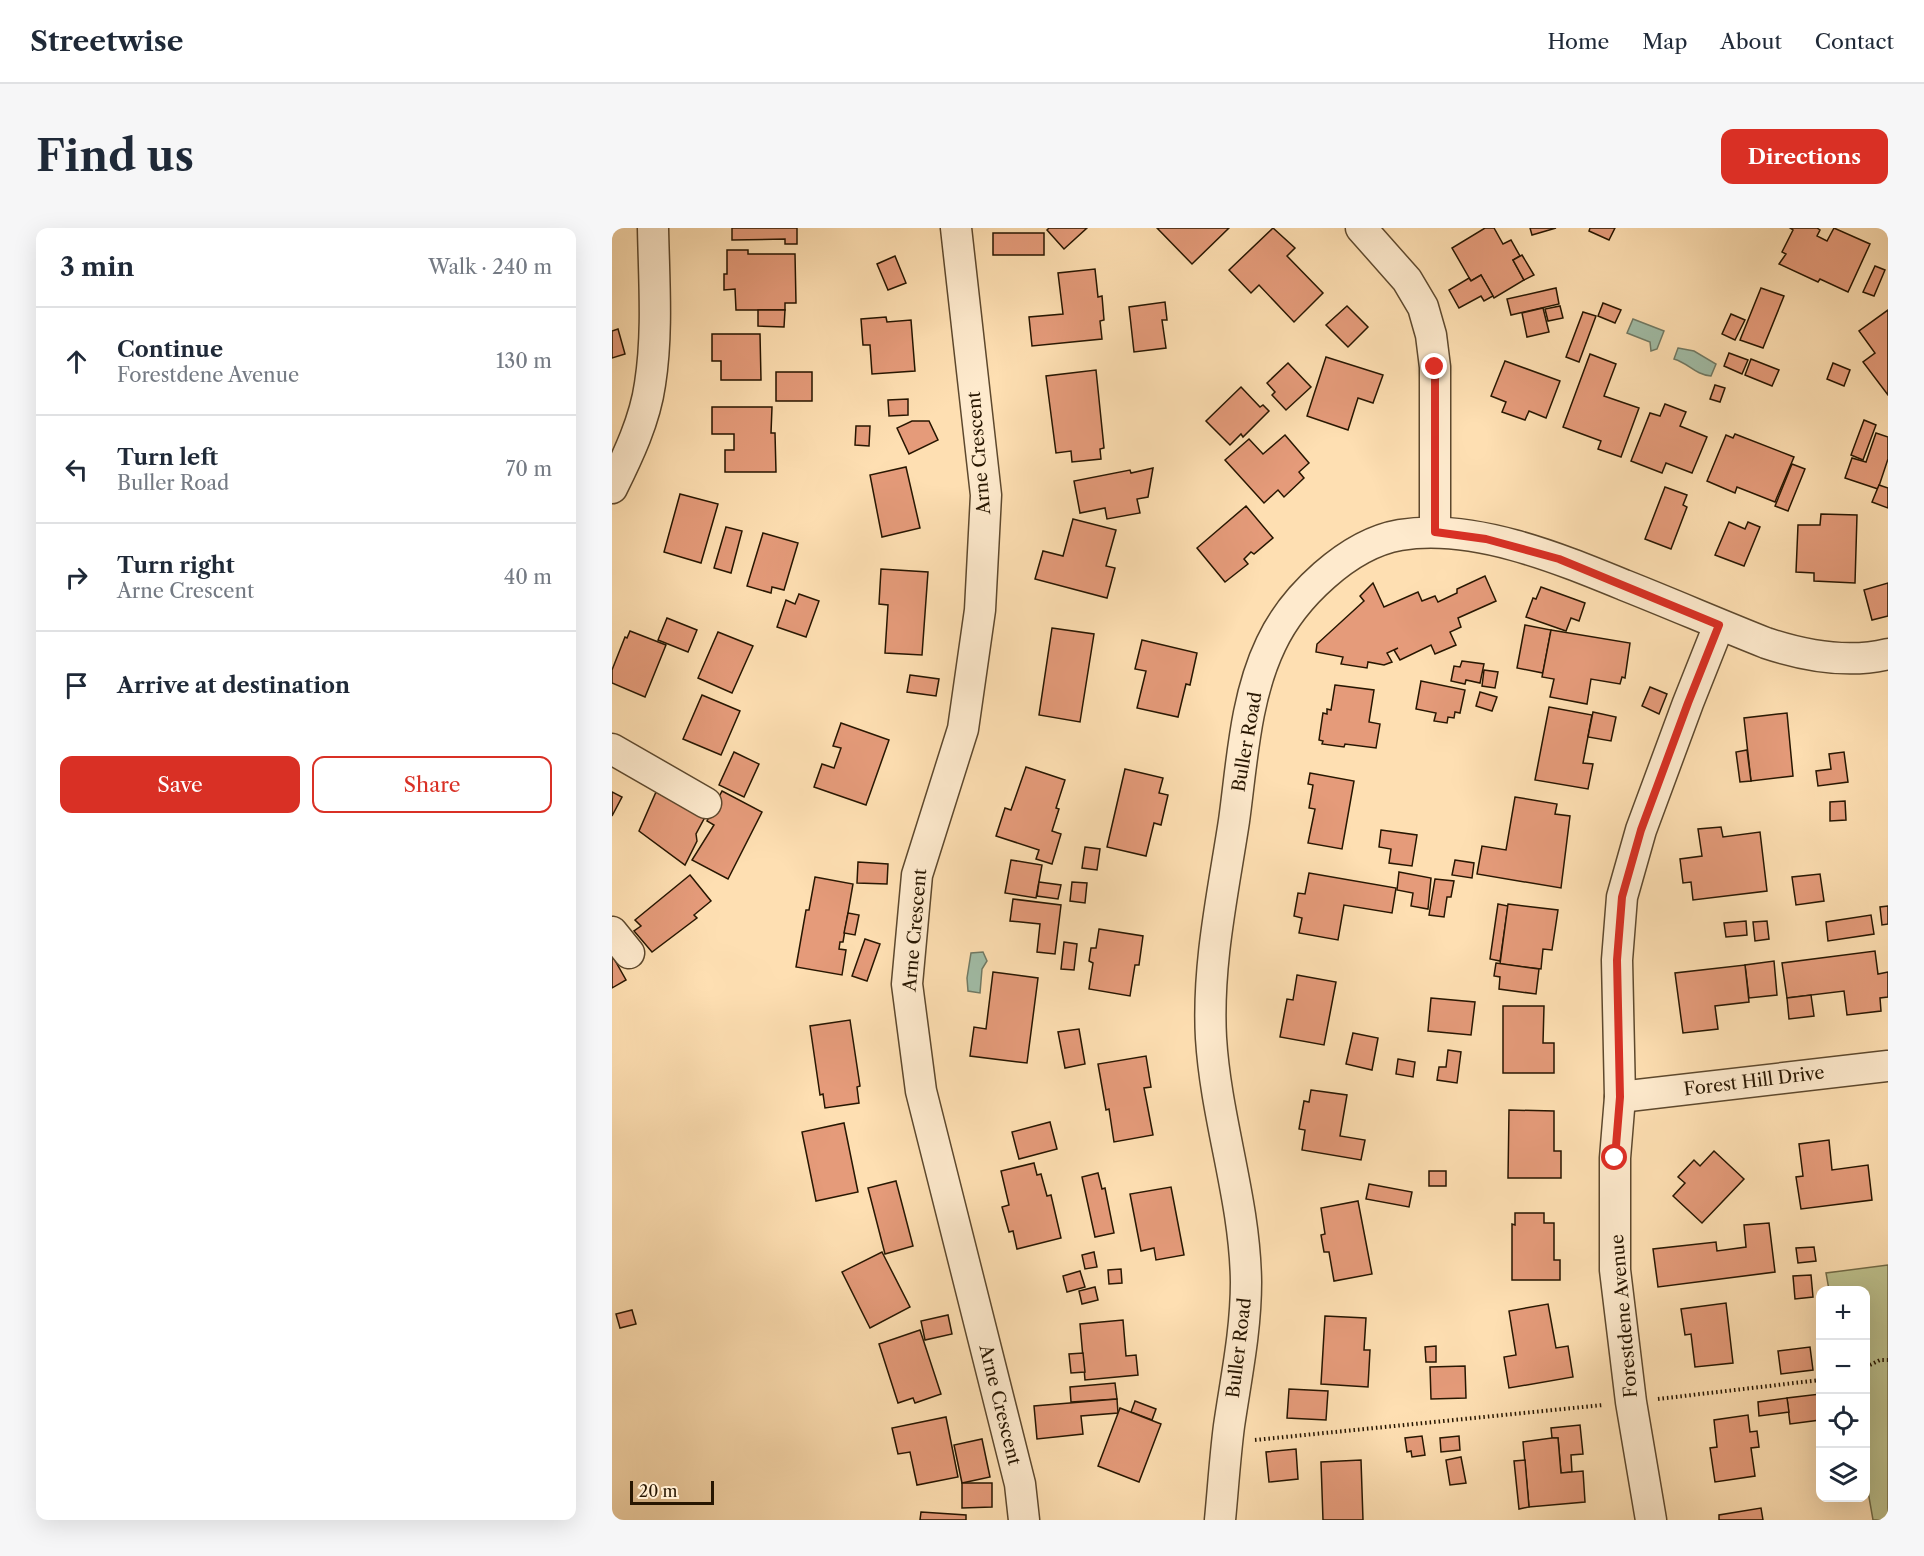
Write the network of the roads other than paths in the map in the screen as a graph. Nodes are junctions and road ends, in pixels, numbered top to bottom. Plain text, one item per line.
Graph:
1 (653, 228) edge
2 (956, 228) edge
3 (1361, 228) edge
4 (612, 488) edge
5 (1435, 532) junction
6 (1719, 625) junction
7 (1888, 654) edge
8 (612, 749) edge
9 (706, 803) dead end
10 (1888, 1066) edge
11 (1620, 1097) junction
12 (1024, 1520) edge
13 (1220, 1520) edge
14 (1651, 1520) edge

1 - 4 street
2 - 12 street, Arne Crescent
3 - 5 street
5 - 6 street, Buller Road
5 - 13 street, Buller Road
6 - 7 street, Buller Road
6 - 11 street, Forestdene Avenue
8 - 9 street
10 - 11 street, Forest Hill Drive
11 - 14 street, Forestdene Avenue

